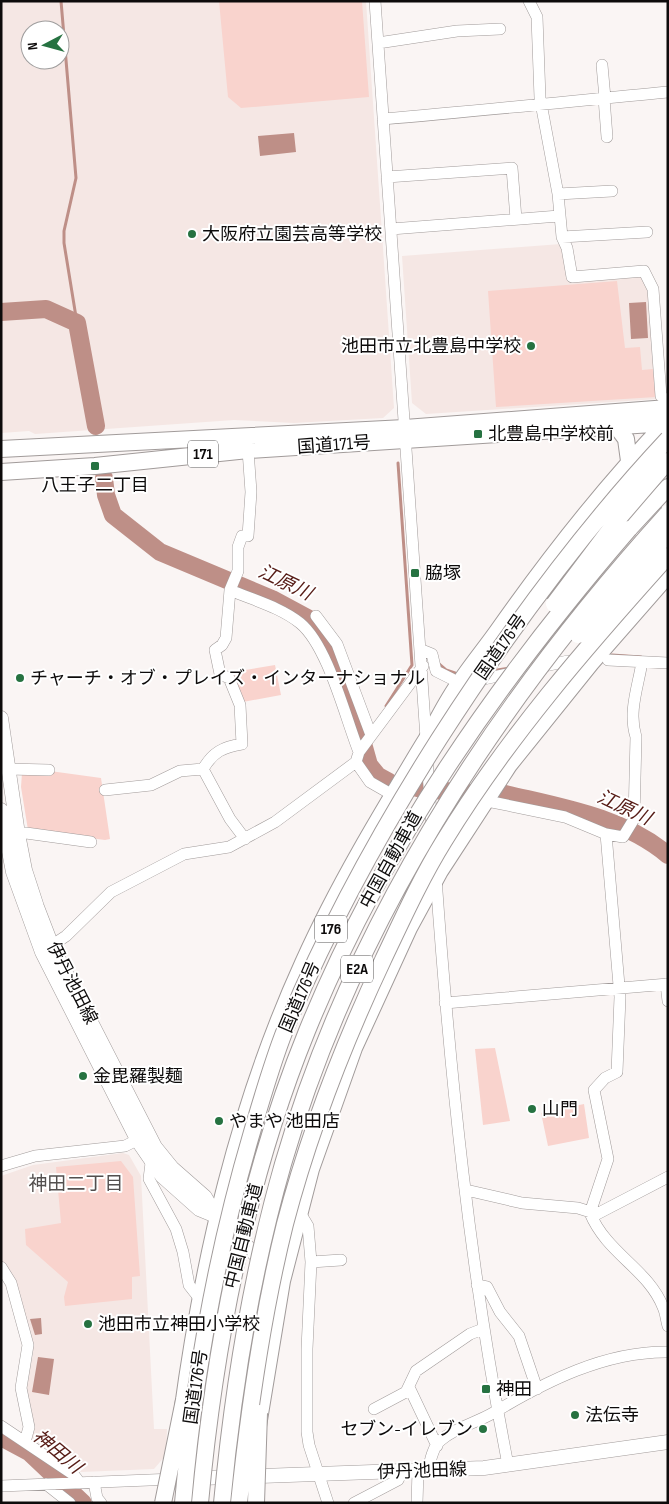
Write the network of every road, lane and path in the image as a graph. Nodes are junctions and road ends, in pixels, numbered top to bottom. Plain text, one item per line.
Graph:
1 (374, 1) edge
2 (529, 1) edge
3 (500, 29) dead end
4 (378, 43) junction
5 (602, 65) dead end
6 (668, 92) edge
7 (604, 98) junction
8 (542, 104) junction
9 (383, 119) junction
10 (608, 137) dead end
11 (387, 177) junction
12 (612, 190) dead end
13 (558, 194) junction
14 (559, 216) junction
15 (516, 219) junction
16 (391, 229) junction
17 (647, 232) dead end
18 (562, 237) junction
19 (667, 419) edge
20 (617, 426) junction
21 (405, 434) junction
22 (1, 449) edge
23 (248, 450) junction
24 (629, 461) junction
25 (668, 461) edge
26 (1, 472) edge
27 (668, 487) edge
28 (668, 513) edge
29 (668, 534) edge
30 (668, 556) edge
31 (668, 575) edge
32 (230, 590) junction
33 (316, 616) dead end
34 (422, 650) junction
35 (608, 660) dead end
36 (568, 661) dead end
37 (642, 662) junction
38 (668, 663) edge
39 (423, 666) junction
40 (452, 678) dead end
41 (484, 679) dead end
42 (1, 718) edge
43 (369, 738) junction
44 (426, 739) junction
45 (358, 755) junction
46 (446, 766) junction
47 (8, 769) junction
48 (203, 769) junction
49 (48, 770) dead end
50 (463, 778) junction
51 (105, 790) dead end
52 (391, 794) junction
53 (487, 801) junction
54 (1, 810) edge
55 (18, 834) junction
56 (606, 834) junction
57 (245, 839) junction
58 (91, 842) dead end
59 (436, 880) junction
60 (47, 949) junction
61 (667, 984) edge
62 (619, 988) junction
63 (668, 1001) edge
64 (445, 1003) junction
65 (143, 1137) junction
66 (152, 1163) junction
67 (1, 1166) edge
68 (668, 1178) edge
69 (466, 1190) junction
70 (298, 1211) junction
71 (590, 1213) junction
72 (221, 1222) junction
73 (278, 1254) junction
74 (341, 1260) dead end
75 (311, 1262) junction
76 (1, 1267) edge
77 (282, 1281) junction
78 (478, 1285) junction
79 (200, 1299) junction
80 (666, 1306) edge
81 (668, 1326) edge
82 (483, 1329) junction
83 (668, 1352) edge
84 (409, 1387) junction
85 (537, 1389) junction
86 (374, 1409) dead end
87 (496, 1410) junction
88 (1, 1426) edge
89 (25, 1442) junction
90 (668, 1442) edge
91 (437, 1446) junction
92 (508, 1465) junction
93 (423, 1471) junction
94 (402, 1472) junction
95 (318, 1474) junction
96 (253, 1476) junction
97 (167, 1479) junction
98 (94, 1482) junction
99 (76, 1483) junction
100 (49, 1484) junction
101 (1, 1486) edge
102 (70, 1503) edge
103 (101, 1503) edge
104 (156, 1503) edge
105 (163, 1503) edge
106 (171, 1503) edge
107 (183, 1503) edge
108 (200, 1503) edge
109 (222, 1503) edge
110 (239, 1503) edge
111 (251, 1503) edge
112 (258, 1503) edge
113 (328, 1503) edge
114 (354, 1503) edge
115 (417, 1503) edge

1 - 4 street
2 - 8 street
3 - 4 street
4 - 9 street
5 - 7 street
6 - 7 street
7 - 8 street
7 - 10 street
8 - 9 street
8 - 13 street
9 - 11 street
11 - 15 street
11 - 16 street
12 - 13 street
13 - 14 street
14 - 15 street
14 - 18 street
15 - 16 street
16 - 21 street
17 - 18 street
18 - 19 street
19 - 20 highway, 国道171号 / 171
19 - 21 highway, 国道171号 / 171
19 - 24 highway
19 - 72 highway, 国道176号 / 176, bridge
20 - 21 highway, 国道171号 / 171
20 - 24 highway
21 - 22 highway, 国道171号 / 171
21 - 23 highway, 国道171号 / 171
21 - 34 street
23 - 26 highway, 国道171号 / 171
23 - 32 street
24 - 44 highway
25 - 46 highway, bridge
27 - 46 highway, 中国自動車道 / E2A, bridge
28 - 50 highway, 中国自動車道 / E2A, bridge
29 - 50 highway, bridge
30 - 73 highway, bridge
31 - 53 highway
32 - 45 street
32 - 48 street
33 - 43 street
34 - 39 street
34 - 40 street
35 - 37 street
36 - 41 street
37 - 38 street
37 - 56 street
39 - 43 street
39 - 44 street
42 - 47 main road, 伊丹池田線
43 - 45 street
44 - 52 highway
44 - 59 street
45 - 52 street
45 - 57 street
46 - 108 highway, 中国自動車道 / E2A, bridge
47 - 49 street
47 - 55 main road, 伊丹池田線
48 - 51 street
48 - 57 street
50 - 109 highway, 中国自動車道 / E2A, bridge
52 - 72 highway
53 - 56 street
53 - 59 highway
54 - 60 main road, 伊丹池田線
55 - 58 street
55 - 60 main road, 伊丹池田線
56 - 62 street
57 - 60 street
59 - 64 street
59 - 70 highway
60 - 65 main road, 伊丹池田線
61 - 62 street
61 - 63 street
62 - 64 street
62 - 71 street
64 - 69 street
65 - 66 main road, 伊丹池田線
65 - 67 street
65 - 72 main road, 伊丹池田線
66 - 72 main road, 伊丹池田線
66 - 79 street
68 - 71 street
69 - 71 street
69 - 78 street
70 - 75 street
70 - 77 highway
71 - 80 street
72 - 77 main road, 伊丹池田線
72 - 79 highway
72 - 105 highway, bridge
72 - 107 highway, 国道176号 / 176, bridge
73 - 110 highway, bridge
73 - 112 highway, bridge
74 - 75 street
75 - 95 street
76 - 89 street
77 - 96 highway
78 - 82 street
78 - 85 street
79 - 97 highway
80 - 81 street
82 - 84 street
82 - 87 street
83 - 85 street
84 - 86 street
84 - 91 street
85 - 87 street
87 - 91 street
87 - 92 street
88 - 89 street
89 - 99 street
90 - 92 main road, 伊丹池田線
91 - 93 street
92 - 93 main road, 伊丹池田線
93 - 94 main road, 伊丹池田線
93 - 115 street
94 - 95 main road, 伊丹池田線
94 - 114 street
95 - 96 main road, 伊丹池田線
95 - 113 street
96 - 97 main road, 伊丹池田線
96 - 111 highway
96 - 112 street
97 - 98 street
97 - 104 street
97 - 106 highway
98 - 99 street
98 - 103 street
99 - 100 street
100 - 101 street
100 - 102 street

